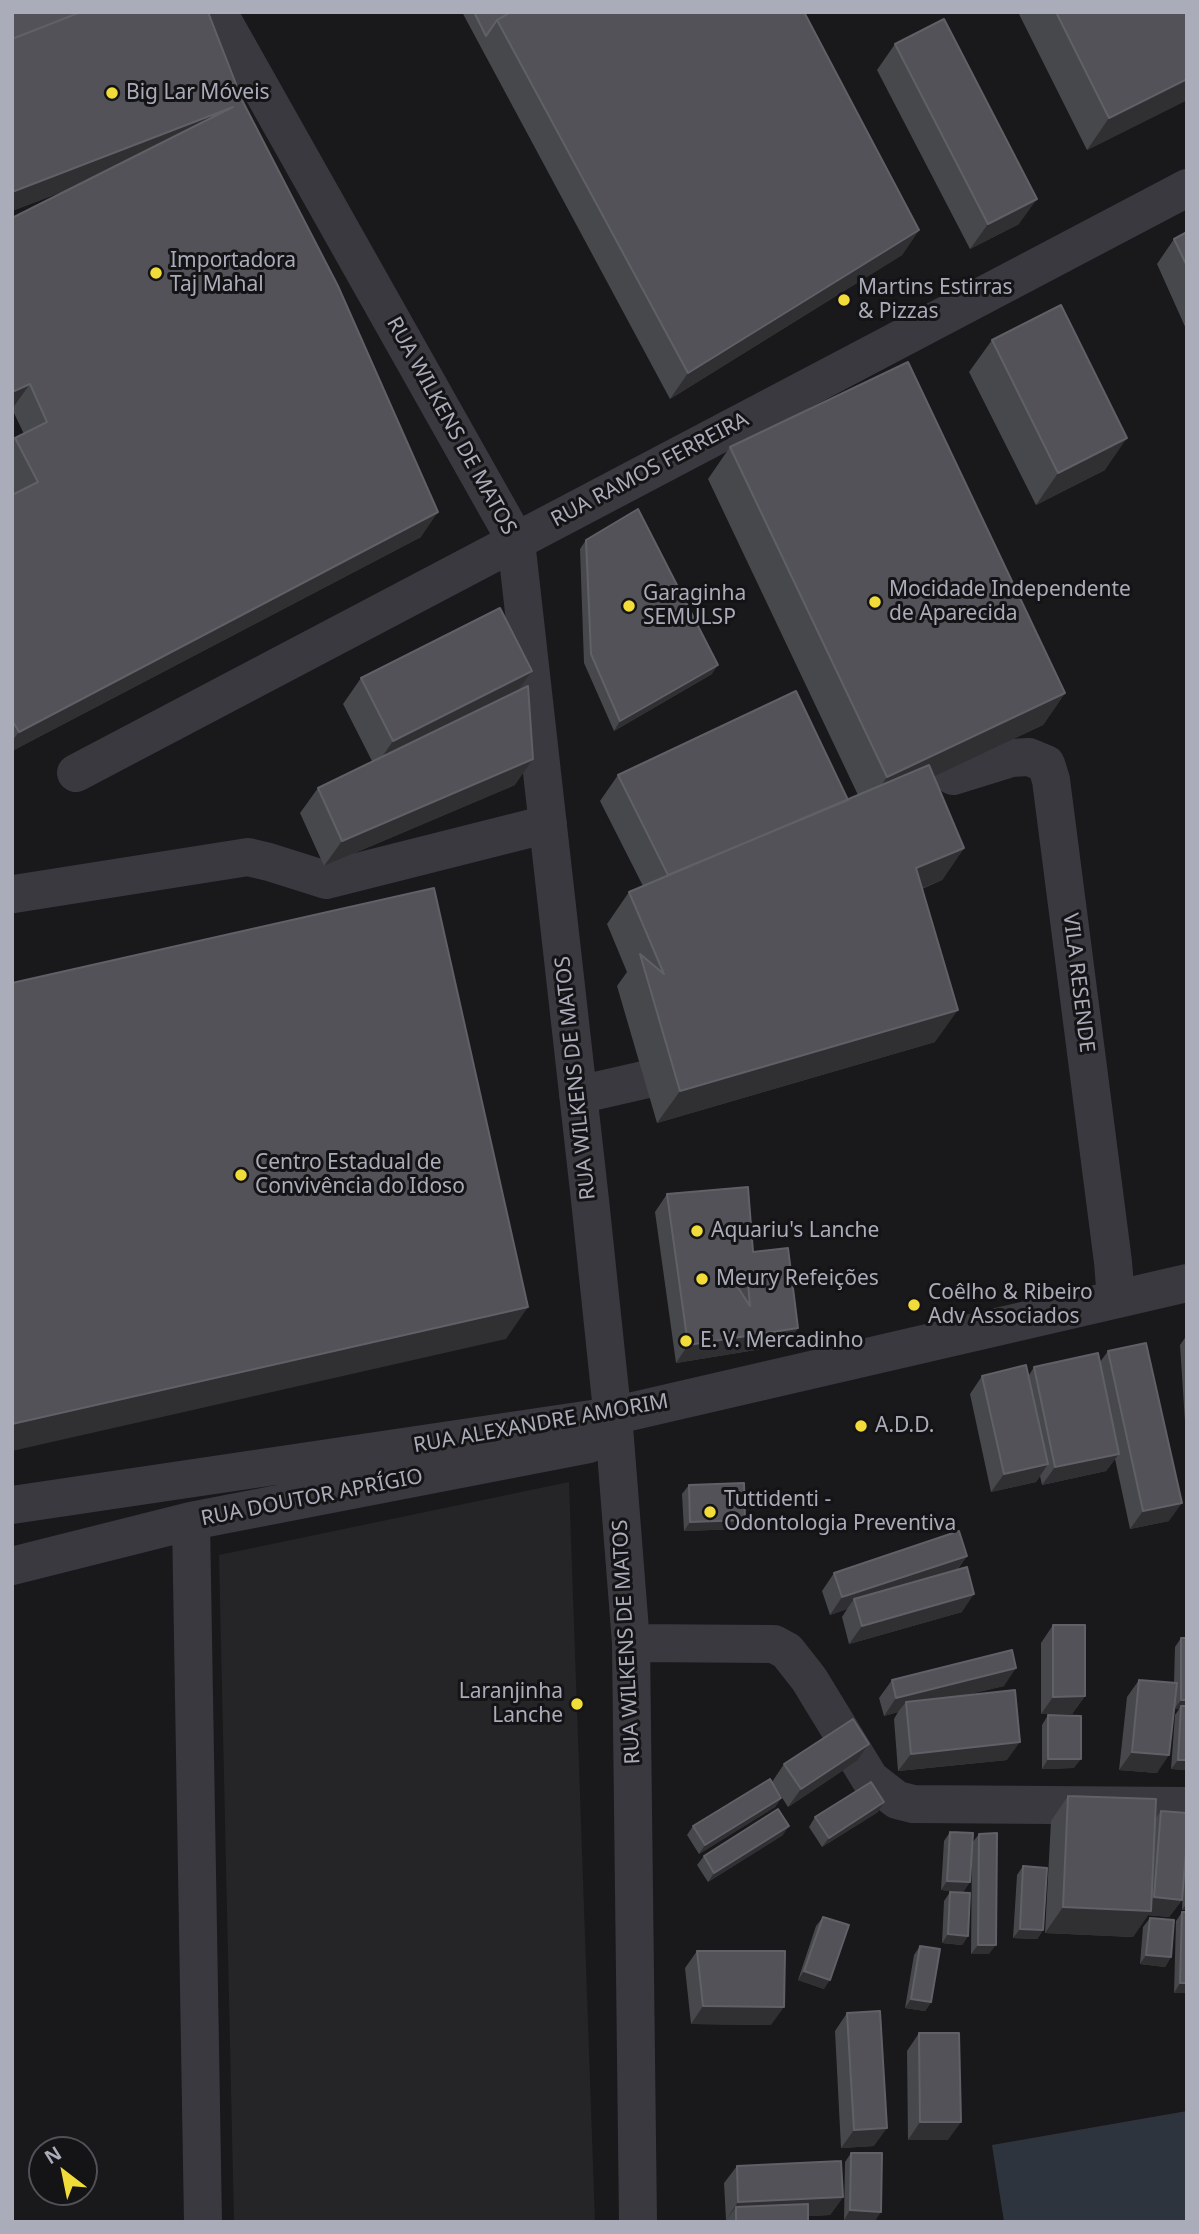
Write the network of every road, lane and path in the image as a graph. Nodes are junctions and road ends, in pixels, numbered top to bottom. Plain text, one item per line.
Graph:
1 (218, 12) edge
2 (1187, 188) edge
3 (516, 541) junction
4 (76, 773) dead end
5 (953, 776) edge
6 (548, 824) junction
7 (14, 894) edge
8 (733, 1059) edge
9 (578, 1095) junction
10 (1187, 1283) edge
11 (1116, 1299) junction
12 (614, 1428) junction
13 (12, 1504) edge
14 (191, 1521) junction
15 (12, 1566) edge
16 (631, 1643) junction
17 (1187, 1806) edge
18 (202, 2222) edge
19 (638, 2222) edge

1 - 3 street, RUA WILKENS DE MATOS
2 - 3 street, RUA RAMOS FERREIRA
3 - 4 street, RUA RAMOS FERREIRA
3 - 6 street, RUA WILKENS DE MATOS
5 - 11 street, VILA RESENDE
6 - 7 street
6 - 9 street, RUA WILKENS DE MATOS
8 - 9 street
9 - 12 street, RUA WILKENS DE MATOS
10 - 11 street, RUA ALEXANDRE AMORIM
11 - 12 street, RUA ALEXANDRE AMORIM
12 - 13 street, RUA ALEXANDRE AMORIM
12 - 14 street, RUA DOUTOR APRÍGIO
12 - 16 street, RUA WILKENS DE MATOS
14 - 15 street, RUA DOUTOR APRÍGIO
14 - 18 street
16 - 17 street
16 - 19 street, RUA WILKENS DE MATOS

